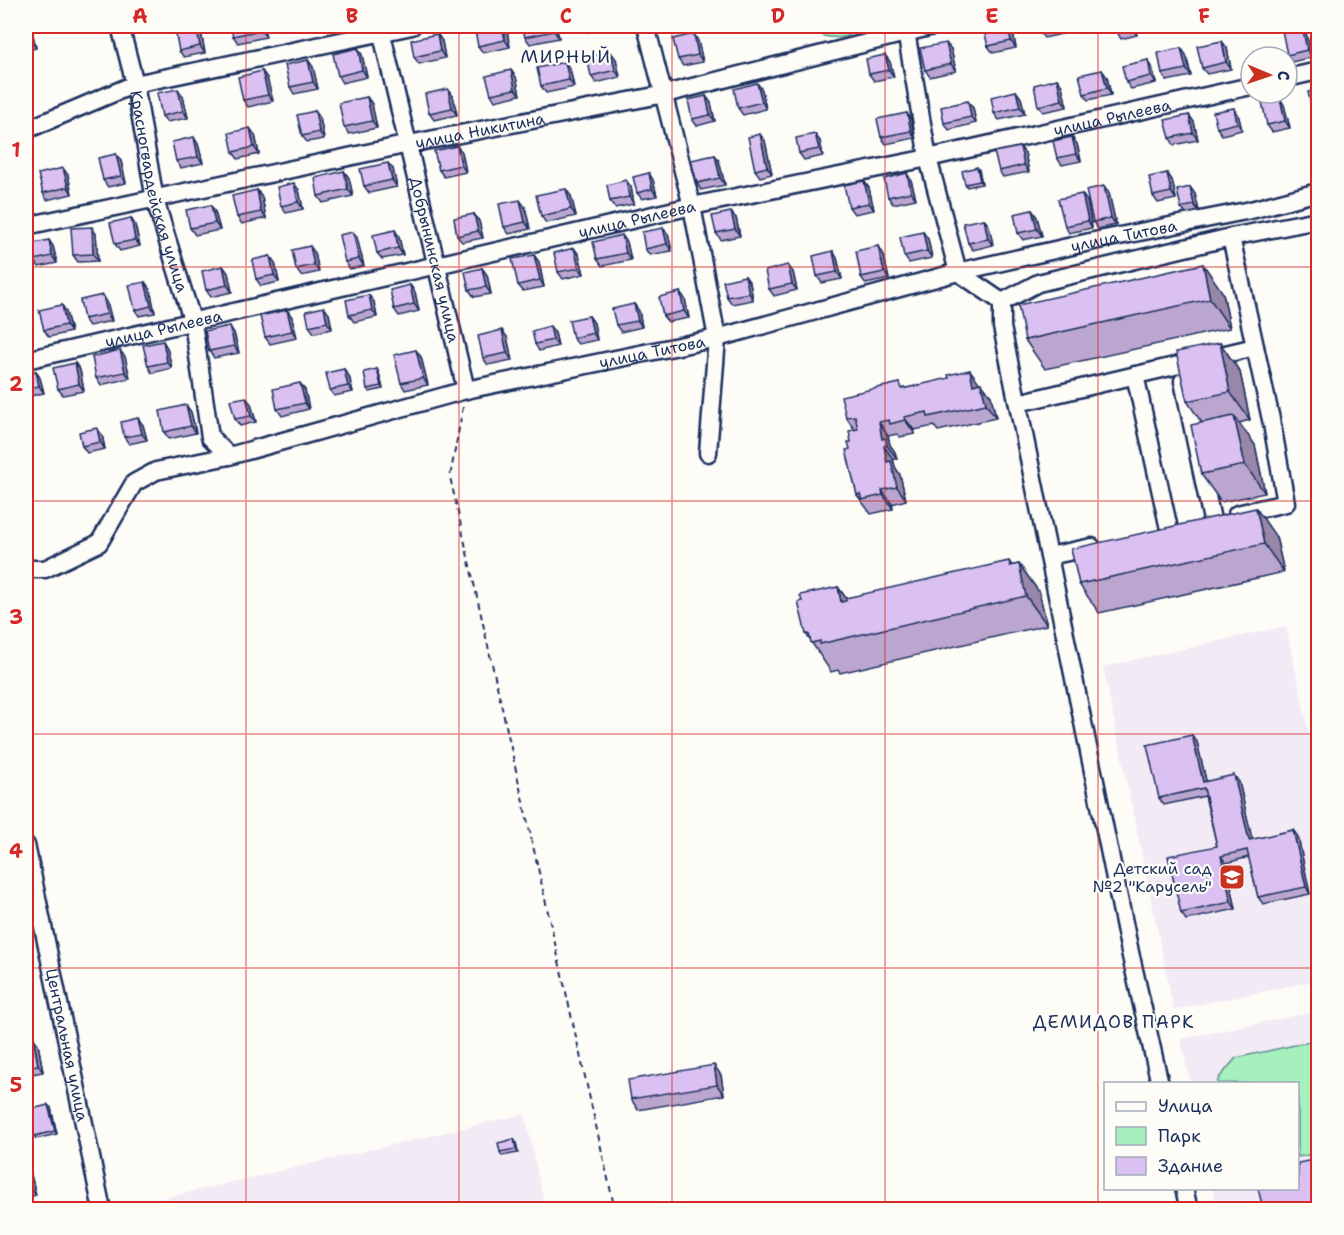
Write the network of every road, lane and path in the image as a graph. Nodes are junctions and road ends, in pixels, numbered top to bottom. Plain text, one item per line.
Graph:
1 (120, 26) edge
2 (412, 26) edge
3 (646, 26) edge
4 (933, 26) edge
5 (906, 28) edge
6 (381, 29) edge
7 (1318, 71) edge
8 (1299, 75) edge
9 (135, 84) junction
10 (1239, 89) edge
11 (665, 94) junction
12 (26, 129) edge
13 (410, 144) junction
14 (928, 158) junction
15 (1318, 192) edge
16 (155, 200) junction
17 (692, 206) junction
18 (1318, 220) edge
19 (26, 226) edge
20 (1231, 237) junction
21 (436, 264) junction
22 (958, 272) junction
23 (1002, 302) junction
24 (193, 323) junction
25 (717, 338) junction
26 (1255, 347) junction
27 (26, 360) edge
28 (1179, 365) junction
29 (1135, 375) junction
30 (466, 390) junction
31 (1018, 403) junction
32 (708, 453) dead end
33 (229, 456) junction
34 (1201, 522) junction
35 (1103, 544) edge
36 (1049, 556) junction
37 (26, 569) edge
38 (26, 844) edge
39 (1160, 1082) edge
40 (1184, 1190) edge
41 (102, 1209) edge
42 (615, 1209) edge
43 (1189, 1209) edge

1 - 9 street, Красногвардейская улица
2 - 6 street
3 - 11 street
4 - 5 street, улица Никитина
5 - 11 street, улица Никитина
5 - 14 street
6 - 9 street
6 - 13 street, Добрынинская улица
7 - 8 street
9 - 12 street
9 - 16 street, Красногвардейская улица
10 - 14 street, улица Рылеева
11 - 13 street, улица Никитина
11 - 17 street
13 - 16 street, улица Никитина
13 - 21 street, Добрынинская улица
14 - 17 street, улица Рылеева
14 - 22 street
15 - 22 street, улица Титова
16 - 19 street, улица Никитина
16 - 24 street, Красногвардейская улица
17 - 21 street, улица Рылеева
17 - 25 street
18 - 20 street
20 - 23 street
20 - 26 street
21 - 24 street, улица Рылеева
21 - 30 street, Добрынинская улица
22 - 23 street
22 - 25 street, улица Титова
23 - 31 street
24 - 27 street, улица Рылеева
24 - 33 street, Красногвардейская улица
25 - 30 street, улица Титова
25 - 32 street
26 - 28 street
26 - 34 street
28 - 29 street
28 - 34 street
29 - 31 street
29 - 34 street
30 - 33 street, улица Титова
30 - 42 path
31 - 36 street
33 - 37 street, улица Титова
35 - 36 street
36 - 39 street
38 - 41 street, Центральная улица
40 - 43 street

